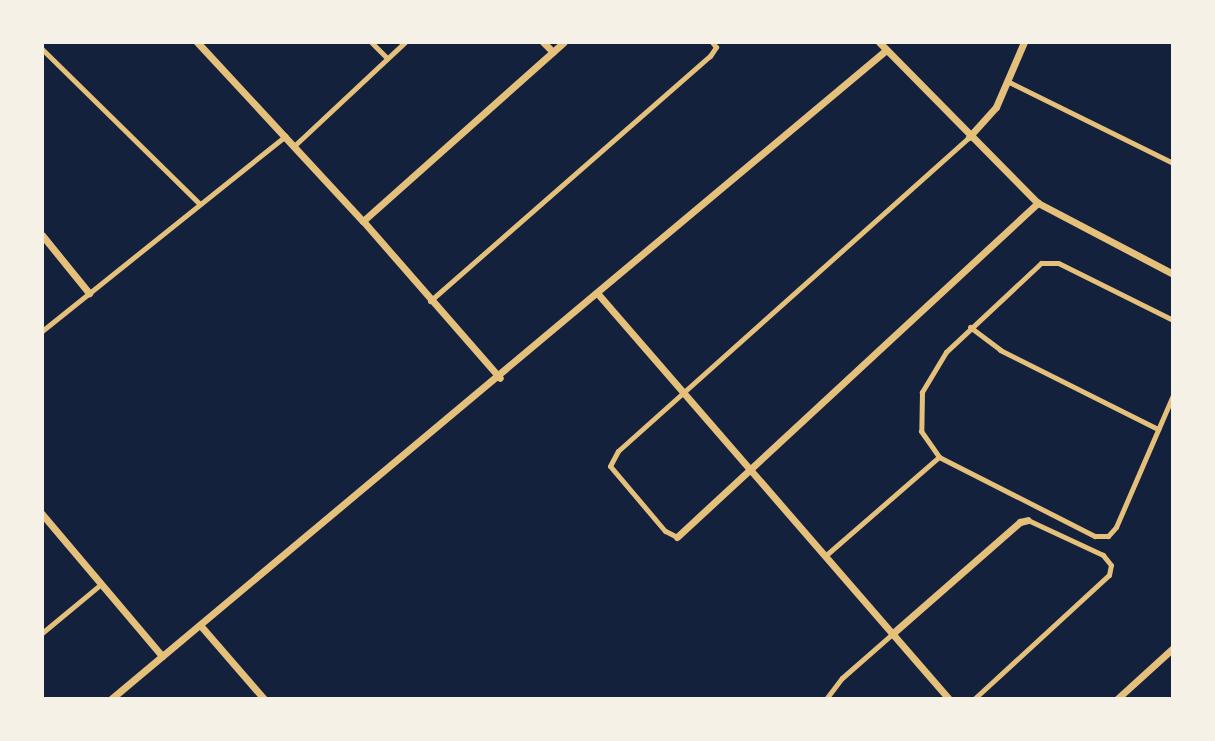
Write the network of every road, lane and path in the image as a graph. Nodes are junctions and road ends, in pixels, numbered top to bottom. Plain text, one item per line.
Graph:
1 (197, 42) edge
2 (371, 42) edge
3 (405, 42) edge
4 (542, 42) edge
5 (564, 42) edge
6 (712, 42) edge
7 (879, 42) edge
8 (1024, 42) edge
9 (42, 49) edge
10 (886, 50) junction
11 (553, 52) junction
12 (387, 58) junction
13 (1010, 82) junction
14 (285, 135) junction
15 (969, 137) junction
16 (294, 146) junction
17 (1173, 163) edge
18 (1038, 203) junction
19 (200, 204) junction
20 (363, 221) junction
21 (42, 235) edge
22 (1173, 274) edge
23 (89, 293) junction
24 (598, 294) junction
25 (430, 301) junction
26 (1173, 320) edge
27 (970, 327) junction
28 (42, 331) edge
29 (500, 378) junction
30 (684, 392) junction
31 (1173, 395) edge
32 (1158, 429) junction
33 (939, 457) junction
34 (751, 472) junction
35 (42, 514) edge
36 (1028, 520) joint
37 (677, 537) joint
38 (825, 556) junction
39 (101, 584) junction
40 (200, 625) junction
41 (42, 633) edge
42 (892, 634) junction
43 (1173, 648) edge
44 (162, 656) junction
45 (111, 699) edge
46 (264, 699) edge
47 (826, 699) edge
48 (949, 699) edge
49 (974, 699) edge
50 (1116, 699) edge

1 - 14 street
2 - 12 lane
3 - 12 lane
4 - 11 street
5 - 11 street
6 - 25 lane
7 - 10 street
8 - 13 street
9 - 19 lane
10 - 15 street
10 - 24 street
11 - 20 street
12 - 16 lane
13 - 15 street
13 - 17 lane
14 - 16 street
14 - 19 lane
15 - 18 street
15 - 30 lane
16 - 20 street
18 - 22 street
18 - 34 street
19 - 23 lane
20 - 25 street
21 - 23 street
23 - 28 lane
24 - 29 street
24 - 30 street
25 - 29 street
26 - 27 lane
27 - 32 lane
27 - 33 lane
29 - 40 street
30 - 34 street
30 - 37 lane
31 - 32 lane
32 - 33 lane
33 - 38 lane
34 - 37 street
34 - 38 street
35 - 39 street
36 - 42 street
36 - 49 lane
38 - 42 street
39 - 41 lane
39 - 44 street
40 - 44 street
40 - 46 street
42 - 47 lane
42 - 48 street
43 - 50 street
44 - 45 street

